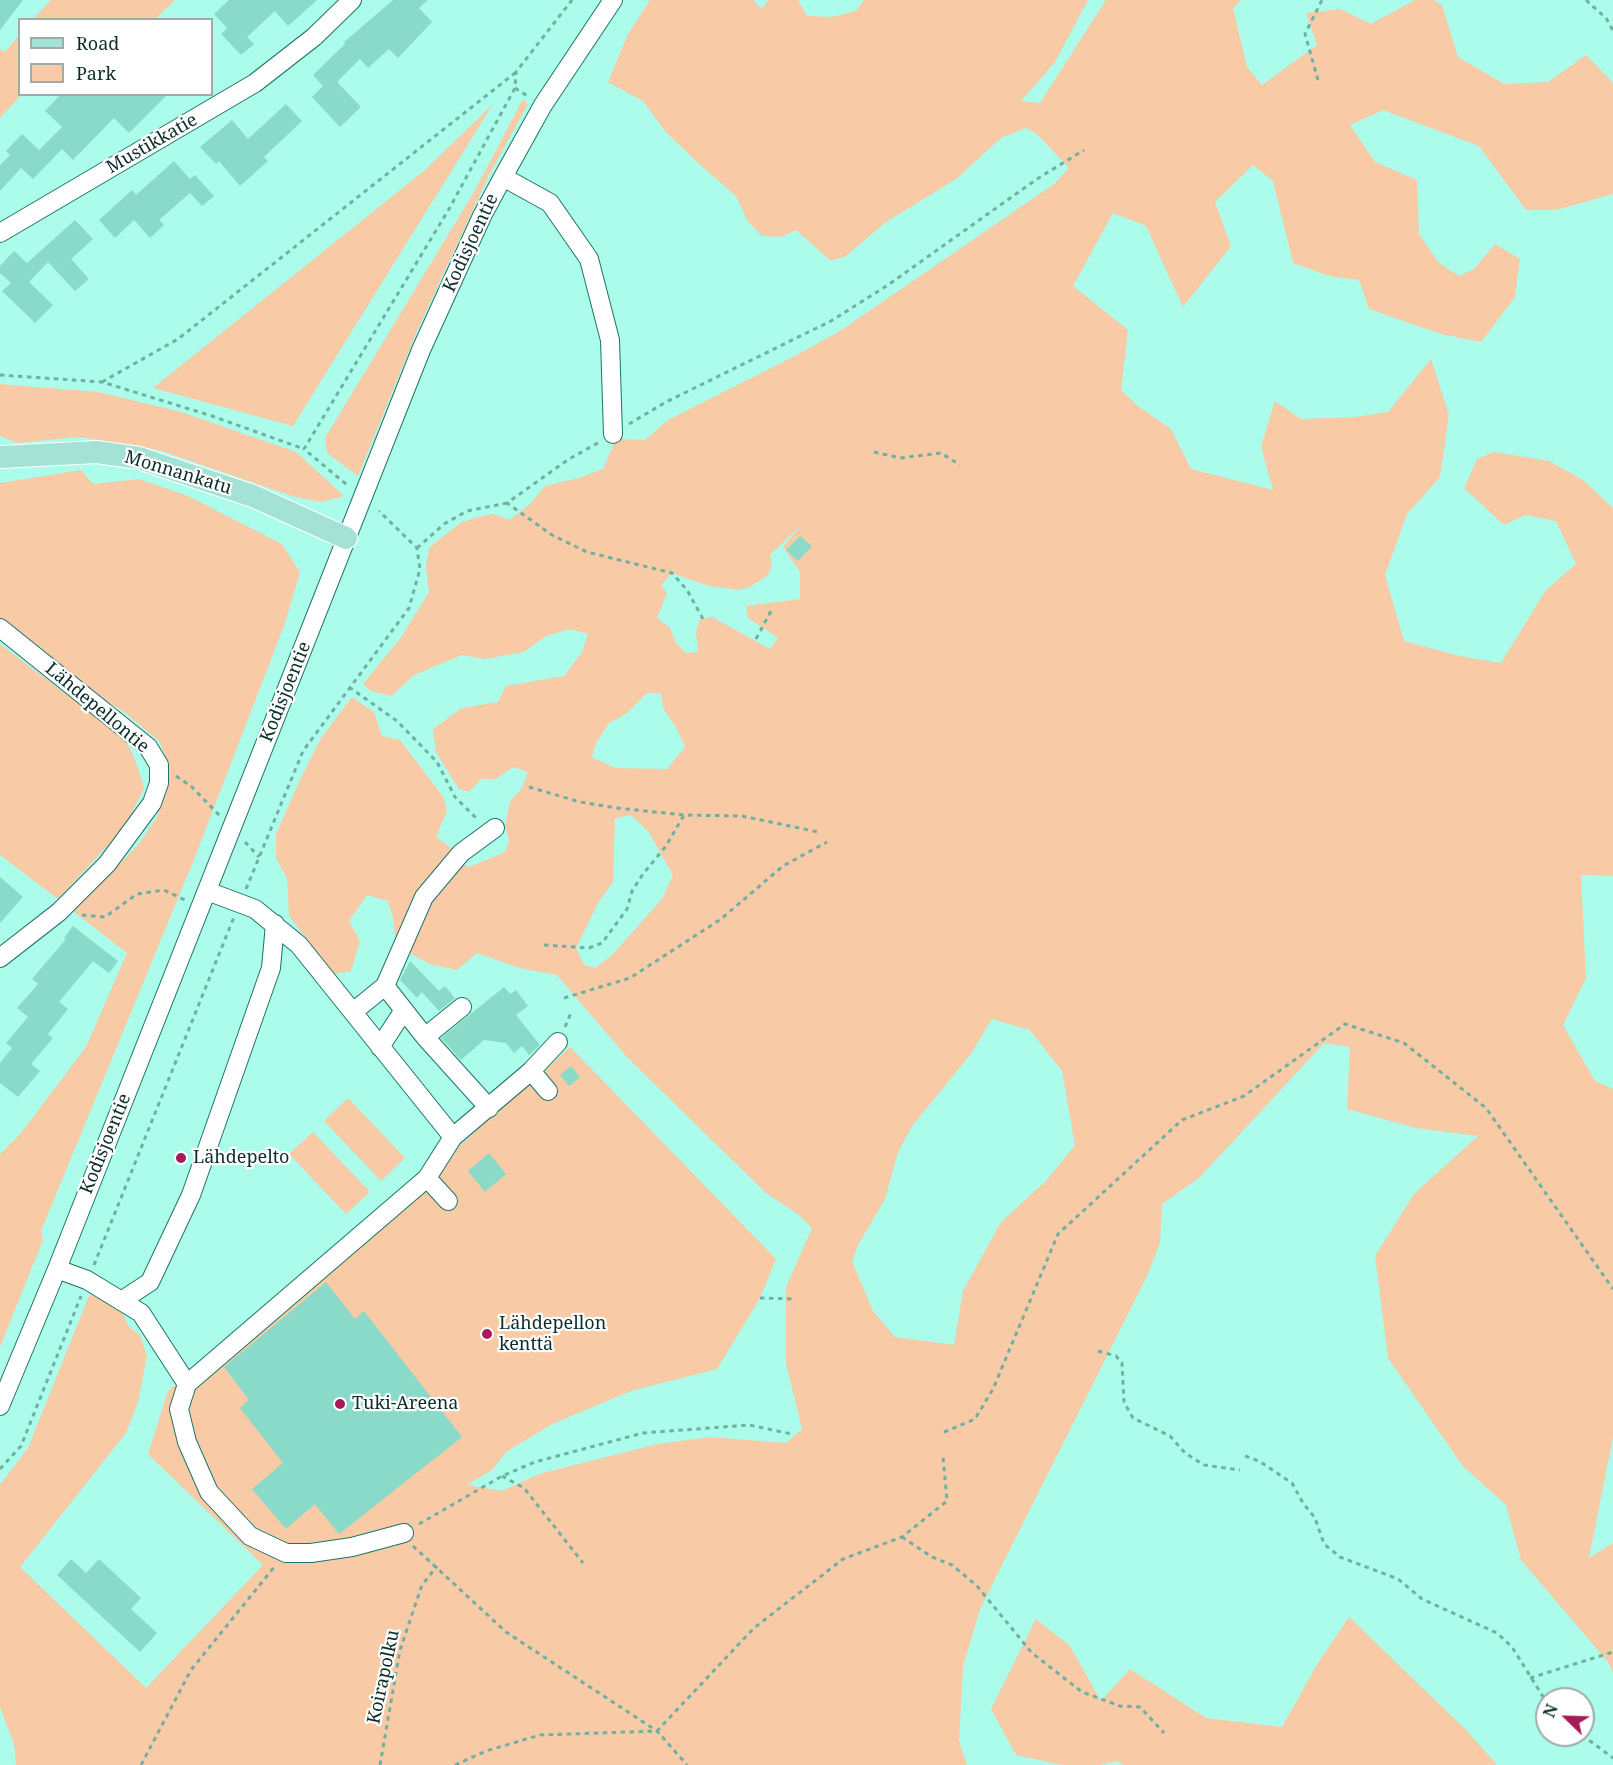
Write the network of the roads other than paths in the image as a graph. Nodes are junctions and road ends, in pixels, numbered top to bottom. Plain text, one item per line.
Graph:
1 (352, 0) edge
2 (613, 0) edge
3 (503, 177) junction
4 (0, 233) edge
5 (614, 434) road end
6 (0, 457) edge
7 (346, 538) junction
8 (0, 628) edge
9 (495, 828) road end
10 (204, 899) junction
11 (275, 924) junction
12 (0, 958) edge
13 (385, 986) junction
14 (462, 1007) dead end
15 (404, 1010) junction
16 (353, 1012) junction
17 (425, 1037) junction
18 (558, 1042) dead end
19 (380, 1047) junction
20 (531, 1071) junction
21 (548, 1091) dead end
22 (489, 1107) junction
23 (453, 1137) junction
24 (428, 1178) junction
25 (448, 1201) dead end
26 (57, 1269) junction
27 (121, 1301) junction
28 (187, 1384) junction
29 (0, 1406) edge
30 (404, 1533) road end

1 - 4 street, Mustikkatie
2 - 3 street, Kodisjoentie
3 - 5 street
3 - 7 street, Kodisjoentie
6 - 7 main road, Monnankatu
7 - 10 street, Kodisjoentie
8 - 12 street, Lähdepellontie
9 - 13 street
10 - 11 street
10 - 26 street, Kodisjoentie
11 - 16 street
11 - 27 street
13 - 15 street
13 - 16 street
14 - 17 street
15 - 17 street
15 - 19 street
16 - 19 street
17 - 22 street
18 - 20 street
19 - 23 street
20 - 21 street
20 - 22 street
22 - 23 street
23 - 24 street
24 - 25 street
24 - 28 street
26 - 27 street
26 - 29 street, Kodisjoentie
27 - 28 street
28 - 30 street

